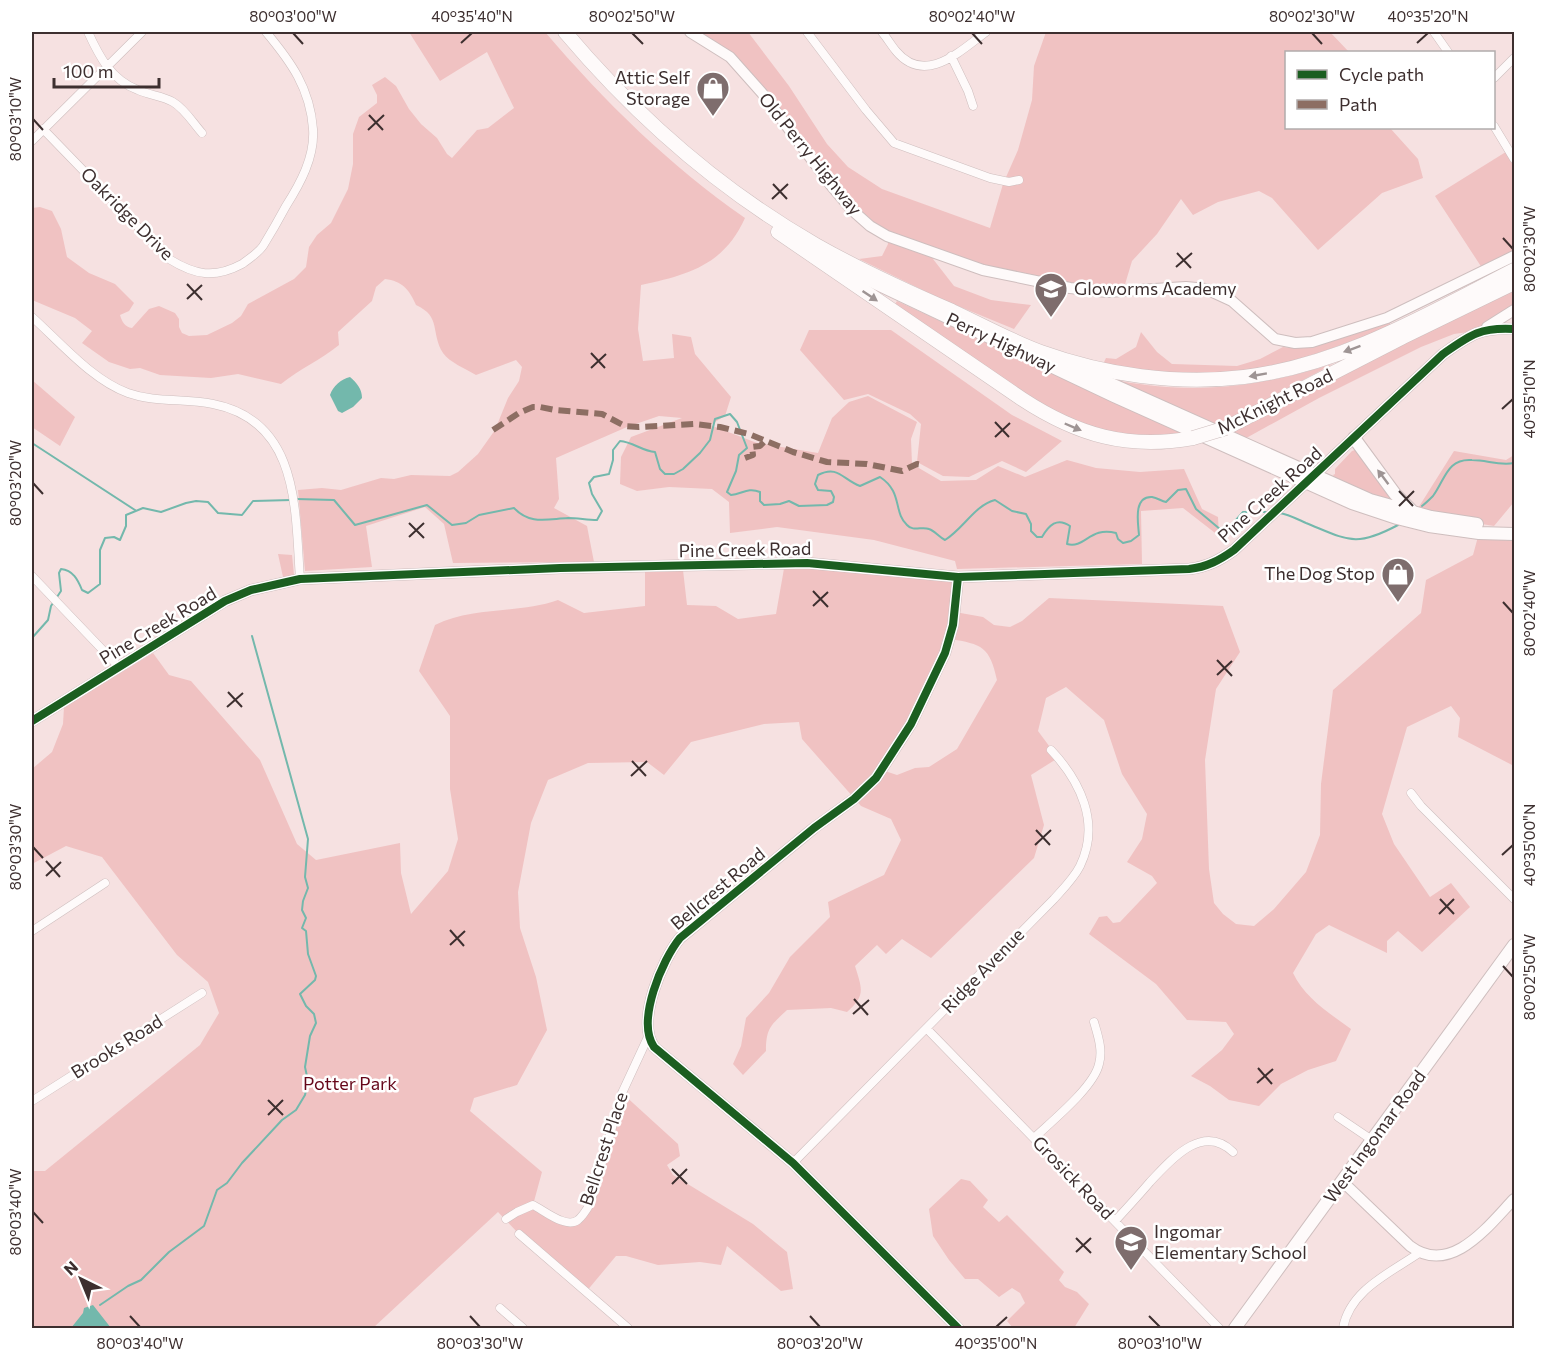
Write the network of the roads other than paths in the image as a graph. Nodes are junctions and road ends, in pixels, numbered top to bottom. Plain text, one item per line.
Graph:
1 (88, 32) edge
2 (142, 32) edge
3 (266, 32) edge
4 (554, 32) edge
5 (566, 32) edge
6 (690, 32) edge
7 (807, 32) edge
8 (882, 32) edge
9 (986, 32) edge
10 (1434, 32) edge
11 (1447, 51) edge
12 (951, 57) junction
13 (1515, 58) edge
14 (106, 67) junction
15 (1495, 77) edge
16 (973, 106) dead end
17 (1495, 128) edge
18 (43, 129) junction
19 (202, 134) dead end
20 (32, 141) edge
21 (1515, 159) edge
22 (1019, 180) dead end
23 (788, 239) junction
24 (1515, 256) edge
25 (1515, 270) edge
26 (1515, 283) edge
27 (1515, 310) edge
28 (32, 316) edge
29 (1515, 329) edge
30 (1483, 330) junction
31 (1041, 352) junction
32 (1354, 438) junction
33 (1310, 479) junction
34 (1415, 513) junction
35 (1515, 526) edge
36 (1515, 534) edge
37 (32, 576) edge
38 (958, 577) junction
39 (300, 579) junction
40 (119, 667) junction
41 (32, 721) edge
42 (1051, 750) dead end
43 (1411, 793) dead end
44 (105, 883) dead end
45 (1515, 899) edge
46 (32, 931) edge
47 (1515, 945) edge
48 (202, 993) dead end
49 (1094, 1022) dead end
50 (927, 1029) junction
51 (648, 1036) junction
52 (32, 1101) edge
53 (1338, 1117) dead end
54 (1035, 1138) junction
55 (1372, 1140) junction
56 (1233, 1152) dead end
57 (793, 1163) junction
58 (1342, 1181) junction
59 (1515, 1199) edge
60 (506, 1219) dead end
61 (1115, 1221) junction
62 (519, 1234) dead end
63 (1419, 1252) junction
64 (500, 1308) dead end
65 (523, 1329) edge
66 (628, 1329) edge
67 (958, 1329) edge
68 (1219, 1329) edge
69 (1235, 1329) edge
70 (1343, 1329) edge

1 - 14 street
2 - 14 street
3 - 18 street, Oakridge Drive
4 - 23 highway, Perry Highway
5 - 31 highway, Perry Highway
6 - 24 street, Old Perry Highway
7 - 22 street
8 - 12 street
9 - 12 street
10 - 11 street
12 - 16 street
13 - 15 street
14 - 18 street
14 - 19 street
17 - 21 street
18 - 20 street
23 -> 26 highway, McKnight Road, bridge
23 - 33 main road, Perry Highway
25 -> 31 highway, McKnight Road
27 - 30 street
28 - 39 street
29 - 30 street, Pine Creek Road
30 - 32 street, Pine Creek Road
31 - 33 main road, Perry Highway
32 - 33 street, Pine Creek Road
34 -> 32 main road
33 - 34 main road, Perry Highway
33 - 36 main road, Perry Highway
33 - 38 street, Pine Creek Road
34 - 35 main road, Perry Highway
37 - 40 street
38 - 39 street, Pine Creek Road
38 - 51 street, Bellcrest Road
39 - 40 street, Pine Creek Road
40 - 41 street, Pine Creek Road
42 - 50 street, Ridge Avenue
43 - 45 street
44 - 46 street
47 - 55 main road, West Ingomar Road
48 - 52 street, Brooks Road
49 - 54 street
50 - 54 street, Grosick Road
50 - 57 street, Ridge Avenue
51 - 57 street
51 - 60 street, Bellcrest Place
53 - 55 street
54 - 61 street, Grosick Road
55 - 58 main road, West Ingomar Road
56 - 61 street
57 - 67 street
58 - 63 street
58 - 69 main road, West Ingomar Road
59 - 63 street
61 - 68 street, Grosick Road
62 - 66 street
63 - 70 street
64 - 65 street

